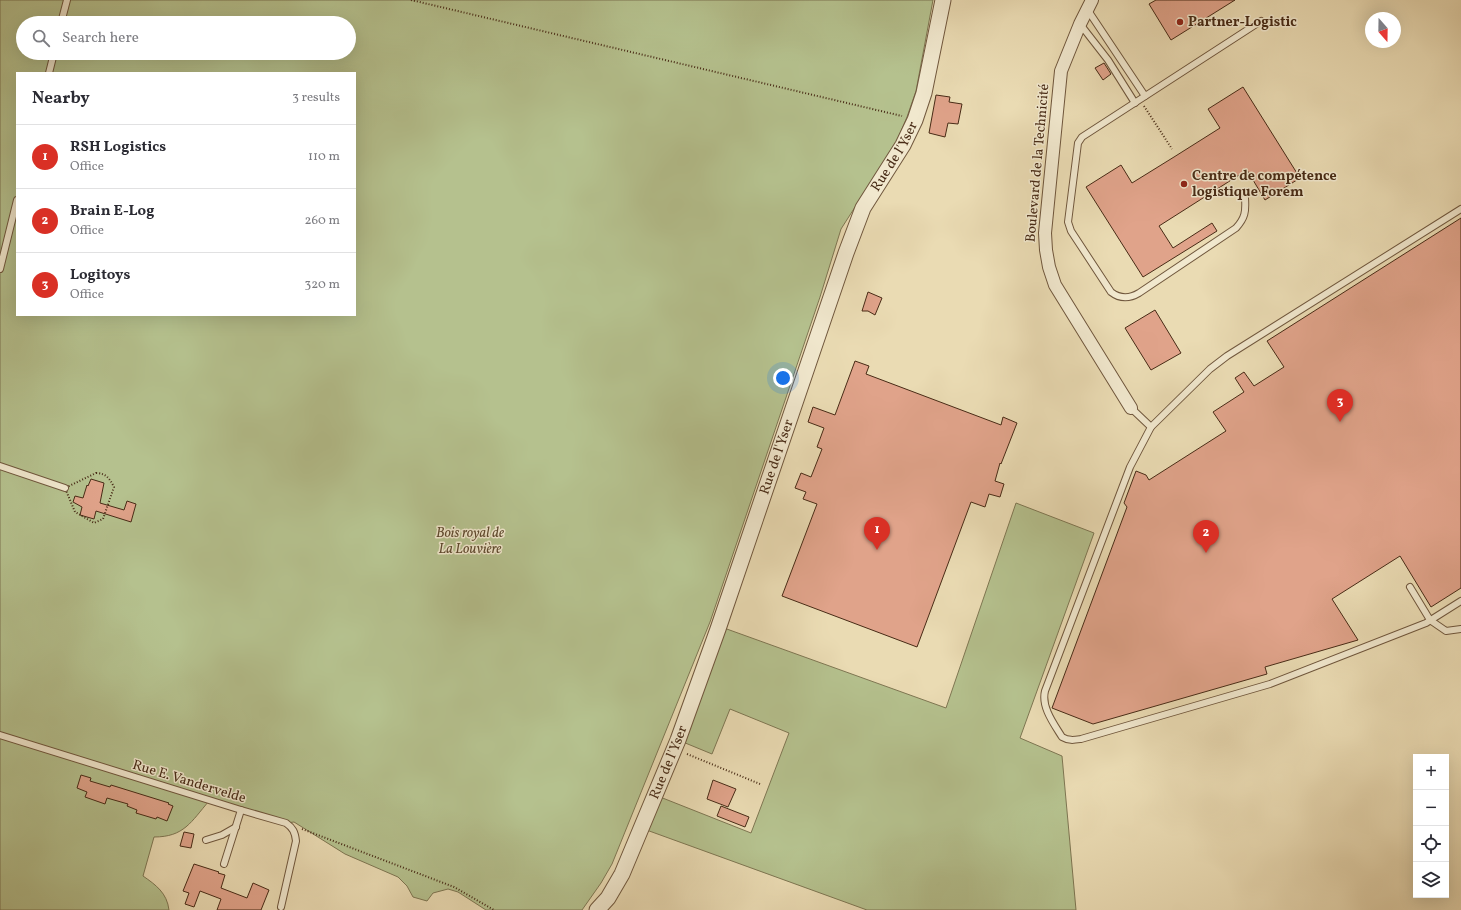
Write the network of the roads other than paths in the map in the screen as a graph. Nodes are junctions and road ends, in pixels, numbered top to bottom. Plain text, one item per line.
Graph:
1 (67, 0) edge
2 (943, 0) edge
3 (1090, 4) edge
4 (63, 16) edge
5 (1261, 22) dead end
6 (1080, 24) junction
7 (52, 60) edge
8 (49, 72) edge
9 (1140, 99) junction
10 (1246, 198) dead end
11 (16, 204) edge
12 (1461, 209) edge
13 (0, 269) edge
14 (1131, 408) joint
15 (1151, 427) junction
16 (0, 466) edge
17 (65, 488) road end
18 (1410, 588) dead end
19 (1461, 601) edge
20 (1430, 620) junction
21 (1461, 629) edge
22 (0, 735) edge
23 (241, 810) junction
24 (236, 827) junction
25 (206, 840) dead end
26 (224, 864) dead end
27 (282, 907) dead end
28 (598, 910) edge

1 - 4 lane
2 - 28 street, Rue de l'Yser
3 - 6 street, Boulevard de la Technicité
3 - 9 lane
5 - 9 lane
6 - 9 lane
6 - 14 street, Boulevard de la Technicité
7 - 8 lane
9 - 10 lane
11 - 13 lane
12 - 15 lane
14 - 15 lane
15 - 20 lane
16 - 17 lane
18 - 20 lane
19 - 20 lane
20 - 21 lane
22 - 23 lane, Rue E. Vandervelde
23 - 24 lane
23 - 27 lane, Rue E. Vandervelde
24 - 25 lane
24 - 26 lane

